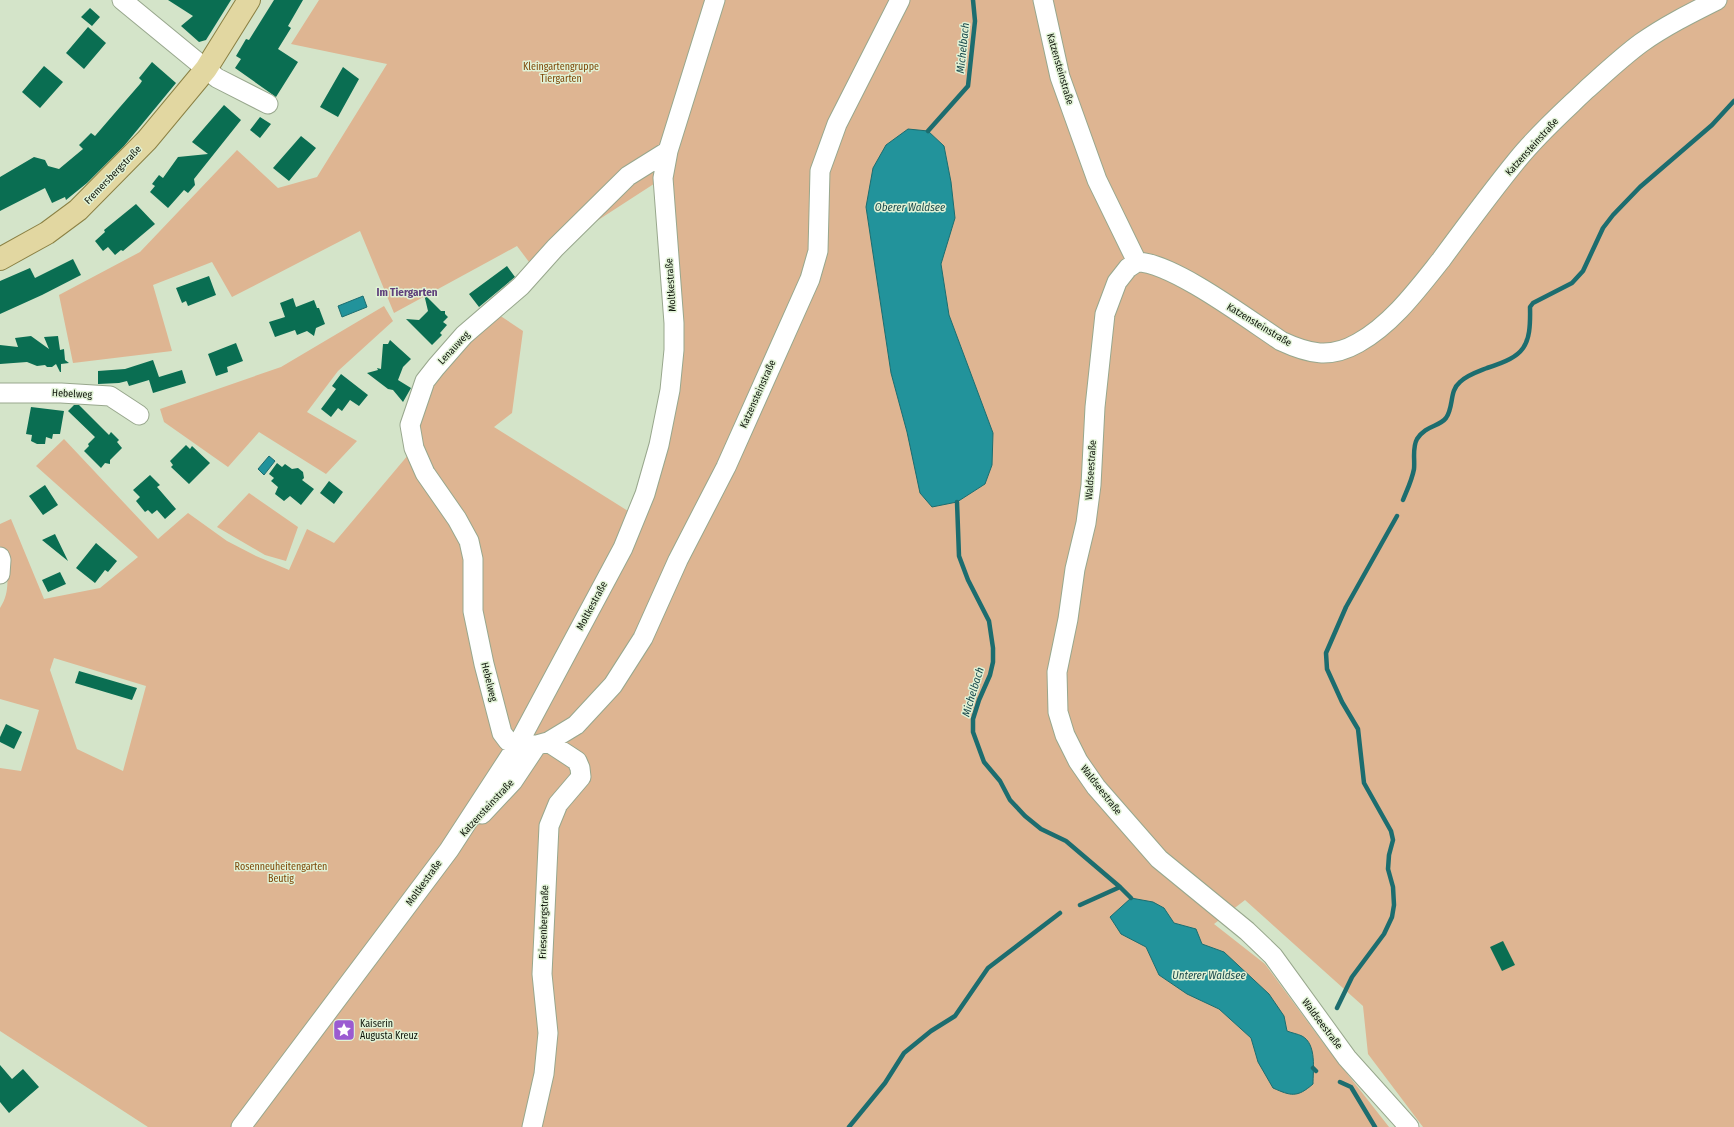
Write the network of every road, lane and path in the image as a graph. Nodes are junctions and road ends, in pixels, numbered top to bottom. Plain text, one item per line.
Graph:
1 (122, 0) edge
2 (249, 0) edge
3 (715, 0) edge
4 (900, 0) edge
5 (1043, 0) edge
6 (1717, 0) edge
7 (206, 70) junction
8 (268, 104) dead end
9 (668, 152) junction
10 (0, 259) edge
11 (1137, 262) junction
12 (0, 392) edge
13 (139, 415) dead end
14 (0, 557) edge
15 (0, 574) edge
16 (473, 611) joint
17 (518, 744) junction
18 (542, 744) junction
19 (449, 850) junction
20 (241, 1127) edge
21 (532, 1127) edge
22 (1409, 1127) edge

1 - 7 street
2 - 7 main road, Fremersbergstraße
3 - 9 street, Moltkestraße
4 - 18 street, Katzensteinstraße
5 - 11 street, Katzensteinstraße
6 - 11 street, Katzensteinstraße
7 - 8 street
7 - 10 main road, Fremersbergstraße
9 - 16 street, Lenauweg
9 - 17 street, Moltkestraße
11 - 22 street, Waldseestraße
12 - 13 street, Hebelweg
14 - 15 street
16 - 17 street, Hebelweg
17 - 18 street
17 - 19 street, Moltkestraße
18 - 19 street, Katzensteinstraße
18 - 21 street, Friesenbergstraße
19 - 20 street, Moltkestraße

